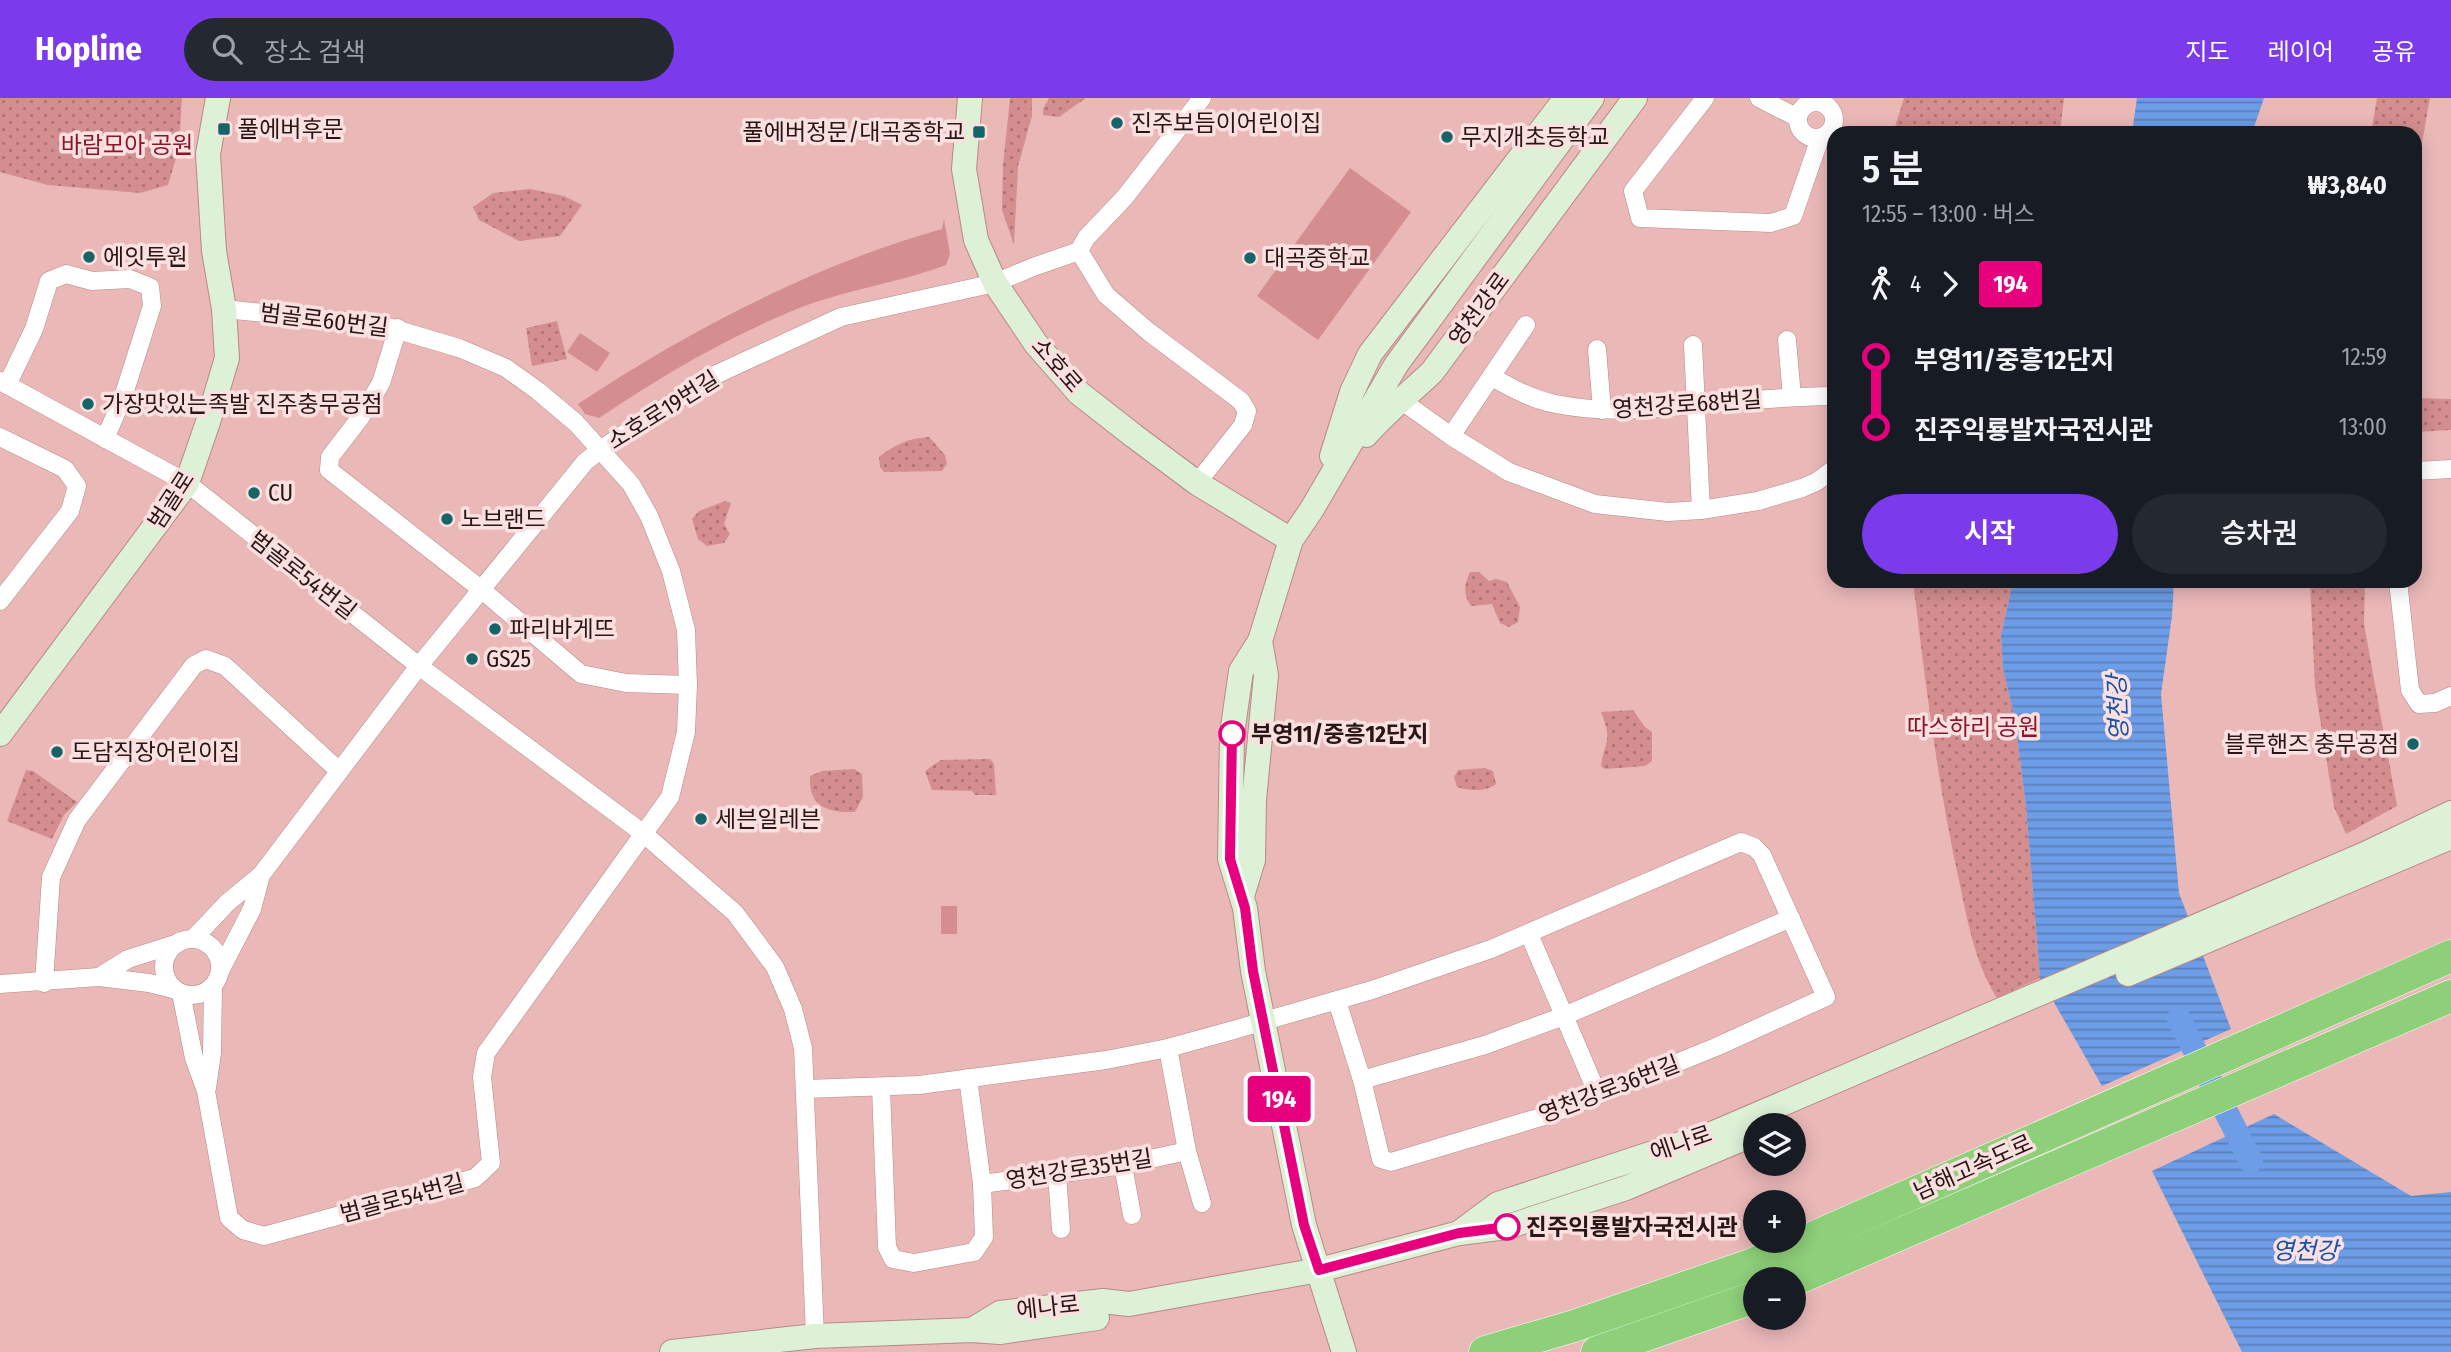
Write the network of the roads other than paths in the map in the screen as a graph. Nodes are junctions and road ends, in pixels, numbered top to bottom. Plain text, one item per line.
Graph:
1 (218, 98) edge
2 (970, 98) edge
3 (1202, 98) edge
4 (1566, 98) edge
5 (1592, 98) edge
6 (1635, 98) edge
7 (1706, 98) edge
8 (1759, 98) edge
9 (1830, 103) edge
10 (1798, 118) junction
11 (1832, 126) edge
12 (1827, 133) edge
13 (1820, 138) junction
14 (1079, 251) junction
15 (995, 284) junction
16 (224, 309) junction
17 (1526, 325) dead end
18 (398, 328) junction
19 (1787, 340) dead end
20 (1693, 345) dead end
21 (1597, 349) dead end
22 (1492, 377) junction
23 (3, 383) edge
24 (1827, 396) edge
25 (1792, 397) junction
26 (1402, 401) junction
27 (1697, 405) junction
28 (1602, 410) junction
29 (0, 436) edge
30 (1451, 436) junction
31 (106, 439) junction
32 (601, 449) junction
33 (2451, 469) edge
34 (2422, 471) edge
35 (1827, 474) edge
36 (187, 483) junction
37 (1197, 483) junction
38 (1312, 509) junction
39 (1702, 510) junction
40 (1291, 540) junction
41 (2399, 588) edge
42 (482, 590) junction
43 (0, 601) edge
44 (419, 666) junction
45 (688, 685) junction
46 (2451, 696) edge
47 (1, 729) edge
48 (339, 771) junction
49 (2451, 813) edge
50 (644, 834) junction
51 (2451, 837) edge
52 (2370, 862) junction
53 (261, 875) junction
54 (1791, 918) junction
55 (1529, 933) junction
56 (194, 938) junction
57 (175, 944) junction
58 (2451, 956) edge
59 (99, 977) junction
60 (217, 979) junction
61 (44, 982) junction
62 (0, 984) edge
63 (177, 991) junction
64 (2451, 996) edge
65 (1337, 1001) junction
66 (2025, 1009) junction
67 (1564, 1016) junction
68 (1264, 1023) junction
69 (1168, 1048) junction
70 (968, 1078) junction
71 (1363, 1080) junction
72 (881, 1088) junction
73 (806, 1089) junction
74 (206, 1091) junction
75 (1598, 1095) junction
76 (1800, 1113) edge
77 (1743, 1138) edge
78 (1187, 1151) junction
79 (1123, 1165) junction
80 (1058, 1175) junction
81 (982, 1185) junction
82 (1202, 1203) dead end
83 (1132, 1215) dead end
84 (1062, 1229) dead end
85 (1459, 1233) junction
86 (1319, 1270) junction
87 (1806, 1275) edge
88 (1743, 1301) edge
89 (815, 1336) junction
90 (672, 1352) edge
91 (1344, 1352) edge
92 (1485, 1352) edge
93 (1597, 1352) edge

1 - 16 street, 범골로
2 - 15 street, 소호로
3 - 14 street
4 - 38 street, 영천강로
5 - 38 street, 영천강로
6 - 26 street, 영천강로
7 - 13 street
8 - 10 street
9 - 10 street
9 - 11 street
10 - 13 street
12 - 13 street
14 - 15 street, 소호로19번길
14 - 37 street
15 - 32 street, 소호로19번길
15 - 37 street, 소호로
16 - 18 street, 범골로60번길
16 - 36 street, 범골로
17 - 22 street
18 - 32 street, 범골로60번길
18 - 42 street
19 - 25 street
20 - 27 street
21 - 28 street
22 - 28 street, 영천강로68번길
22 - 30 street
23 - 31 street, 범골로54번길
23 - 31 street
24 - 25 street, 영천강로68번길
25 - 27 street, 영천강로68번길
26 - 30 street
26 - 38 street, 영천강로
27 - 28 street, 영천강로68번길
27 - 39 street
29 - 43 street
30 - 39 street
31 - 36 street, 범골로54번길
32 - 42 street, 소호로19번길
32 - 45 street, 범골로60번길
33 - 34 street
35 - 39 street
36 - 44 street, 범골로54번길
36 - 47 street, 범골로
37 - 40 street, 소호로
38 - 40 street, 영천강로
40 - 68 street, 영천강로
41 - 46 street
42 - 44 street, 소호로19번길
42 - 45 street
44 - 48 street
44 - 50 street, 범골로54번길
45 - 50 street, 범골로60번길
48 - 53 street
48 - 61 street
49 - 52 street
50 - 73 street, 범골로54번길
50 - 74 street, 범골로54번길
51 - 52 street
52 - 66 street
53 - 56 street
53 - 60 street
54 - 55 street, 영천강로36번길
54 - 67 street
54 - 75 street, 영천강로36번길
55 - 65 street, 영천강로36번길
55 - 67 street
56 - 57 street
56 - 60 street
57 - 59 street
57 - 63 street
58 - 92 highway, 남해고속도로
59 - 61 street
59 - 63 street
60 - 63 street
60 - 74 street
61 - 62 street
63 - 74 street
64 - 87 highway, 남해고속도로
65 - 68 street, 영천강로36번길
65 - 71 street, 영천강로36번길
66 - 76 street
66 - 85 street, 에나로
67 - 71 street
67 - 75 street
68 - 69 street
68 - 86 street, 영천강로
69 - 70 street
69 - 78 street
70 - 72 street
70 - 81 street
71 - 75 street, 영천강로36번길
72 - 73 street
72 - 81 street, 영천강로35번길
73 - 89 street, 범골로54번길
77 - 85 street, 에나로
78 - 79 street, 영천강로35번길
78 - 82 street
79 - 80 street, 영천강로35번길
79 - 83 street
80 - 81 street, 영천강로35번길
80 - 84 street
85 - 86 street, 에나로
86 - 89 street, 에나로
86 - 91 street, 영천강로
88 - 93 highway
89 - 90 street, 에나로

